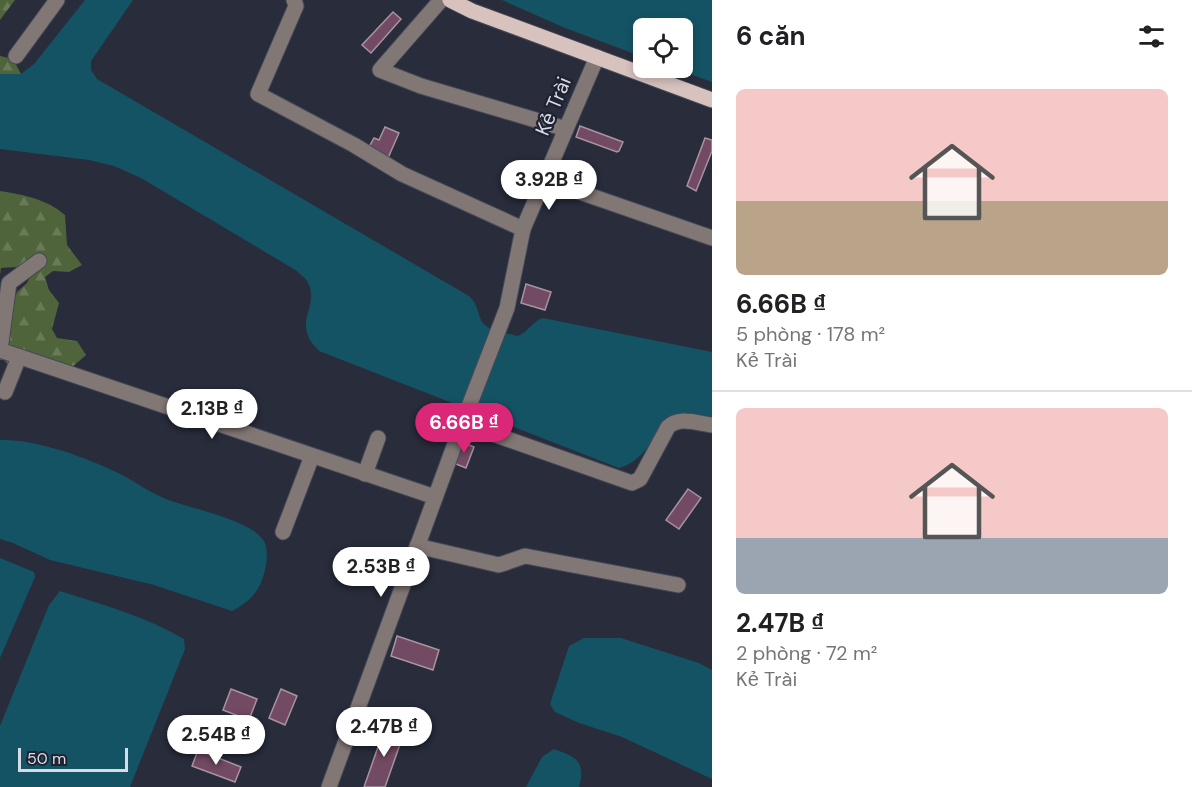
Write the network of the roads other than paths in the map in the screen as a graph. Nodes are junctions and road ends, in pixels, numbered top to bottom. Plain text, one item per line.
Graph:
1 (57, 0) edge
2 (294, 0) edge
3 (441, 0) edge
4 (450, 0) edge
5 (16, 56) dead end
6 (597, 57) junction
7 (712, 100) edge
8 (566, 129) junction
9 (544, 180) junction
10 (523, 229) junction
11 (712, 238) edge
12 (39, 261) dead end
13 (0, 350) edge
14 (19, 357) junction
15 (5, 392) dead end
16 (463, 421) junction
17 (712, 425) edge
18 (378, 438) dead end
19 (312, 456) junction
20 (365, 474) junction
21 (435, 497) junction
22 (283, 532) dead end
23 (417, 546) junction
24 (678, 585) dead end
25 (329, 787) edge

1 - 5 street
2 - 10 street
3 - 8 street
4 - 6 main road
6 - 7 main road
6 - 8 street, Kẻ Trài
8 - 9 street, Kẻ Trài
9 - 10 street, Kẻ Trài
9 - 11 street
10 - 16 street, Kẻ Trài
12 - 13 street
13 - 14 street
14 - 15 street
14 - 19 street
16 - 17 street
16 - 21 street
18 - 20 street
19 - 20 street
19 - 22 street
20 - 21 street
21 - 23 street
23 - 24 street
23 - 25 street

